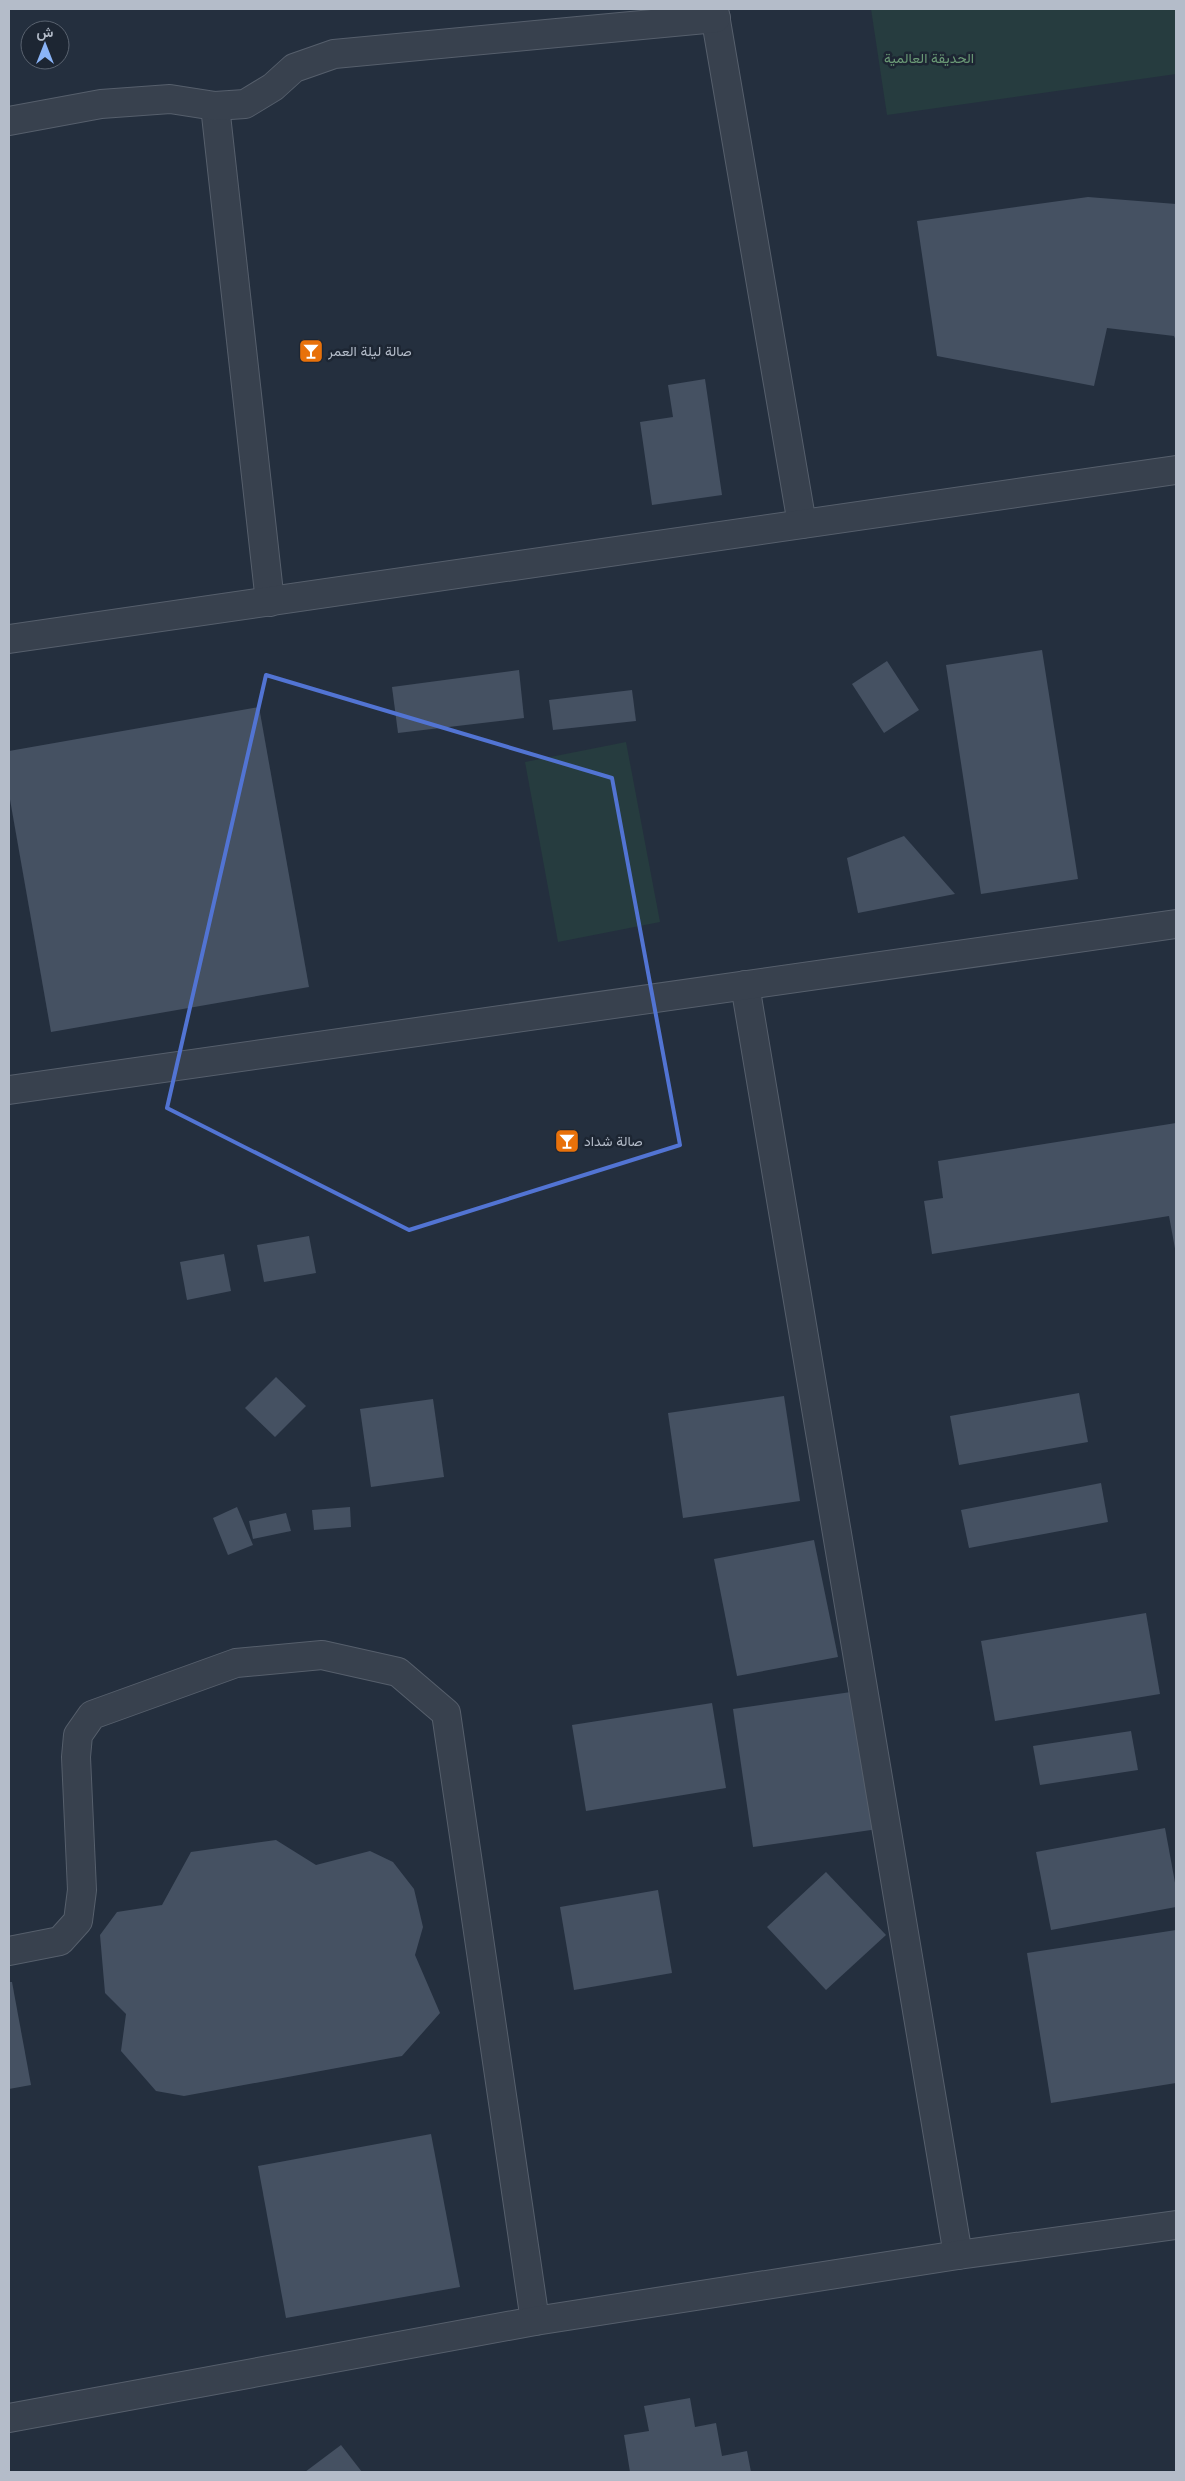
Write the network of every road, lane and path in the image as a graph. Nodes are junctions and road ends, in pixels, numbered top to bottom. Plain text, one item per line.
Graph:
1 (715, 13) edge
2 (215, 106) junction
3 (9, 121) edge
4 (1176, 470) edge
5 (802, 524) junction
6 (270, 602) junction
7 (9, 640) edge
8 (1176, 924) edge
9 (745, 985) junction
10 (9, 1090) edge
11 (9, 1951) edge
12 (1176, 2225) edge
13 (958, 2255) junction
14 (535, 2321) junction
15 (9, 2418) edge

1 - 2 street
1 - 5 street
2 - 3 street
2 - 6 street
4 - 5 street
5 - 6 street
6 - 7 street
8 - 9 street
9 - 10 street
9 - 13 street
11 - 14 street
12 - 13 street
13 - 14 street
14 - 15 street

